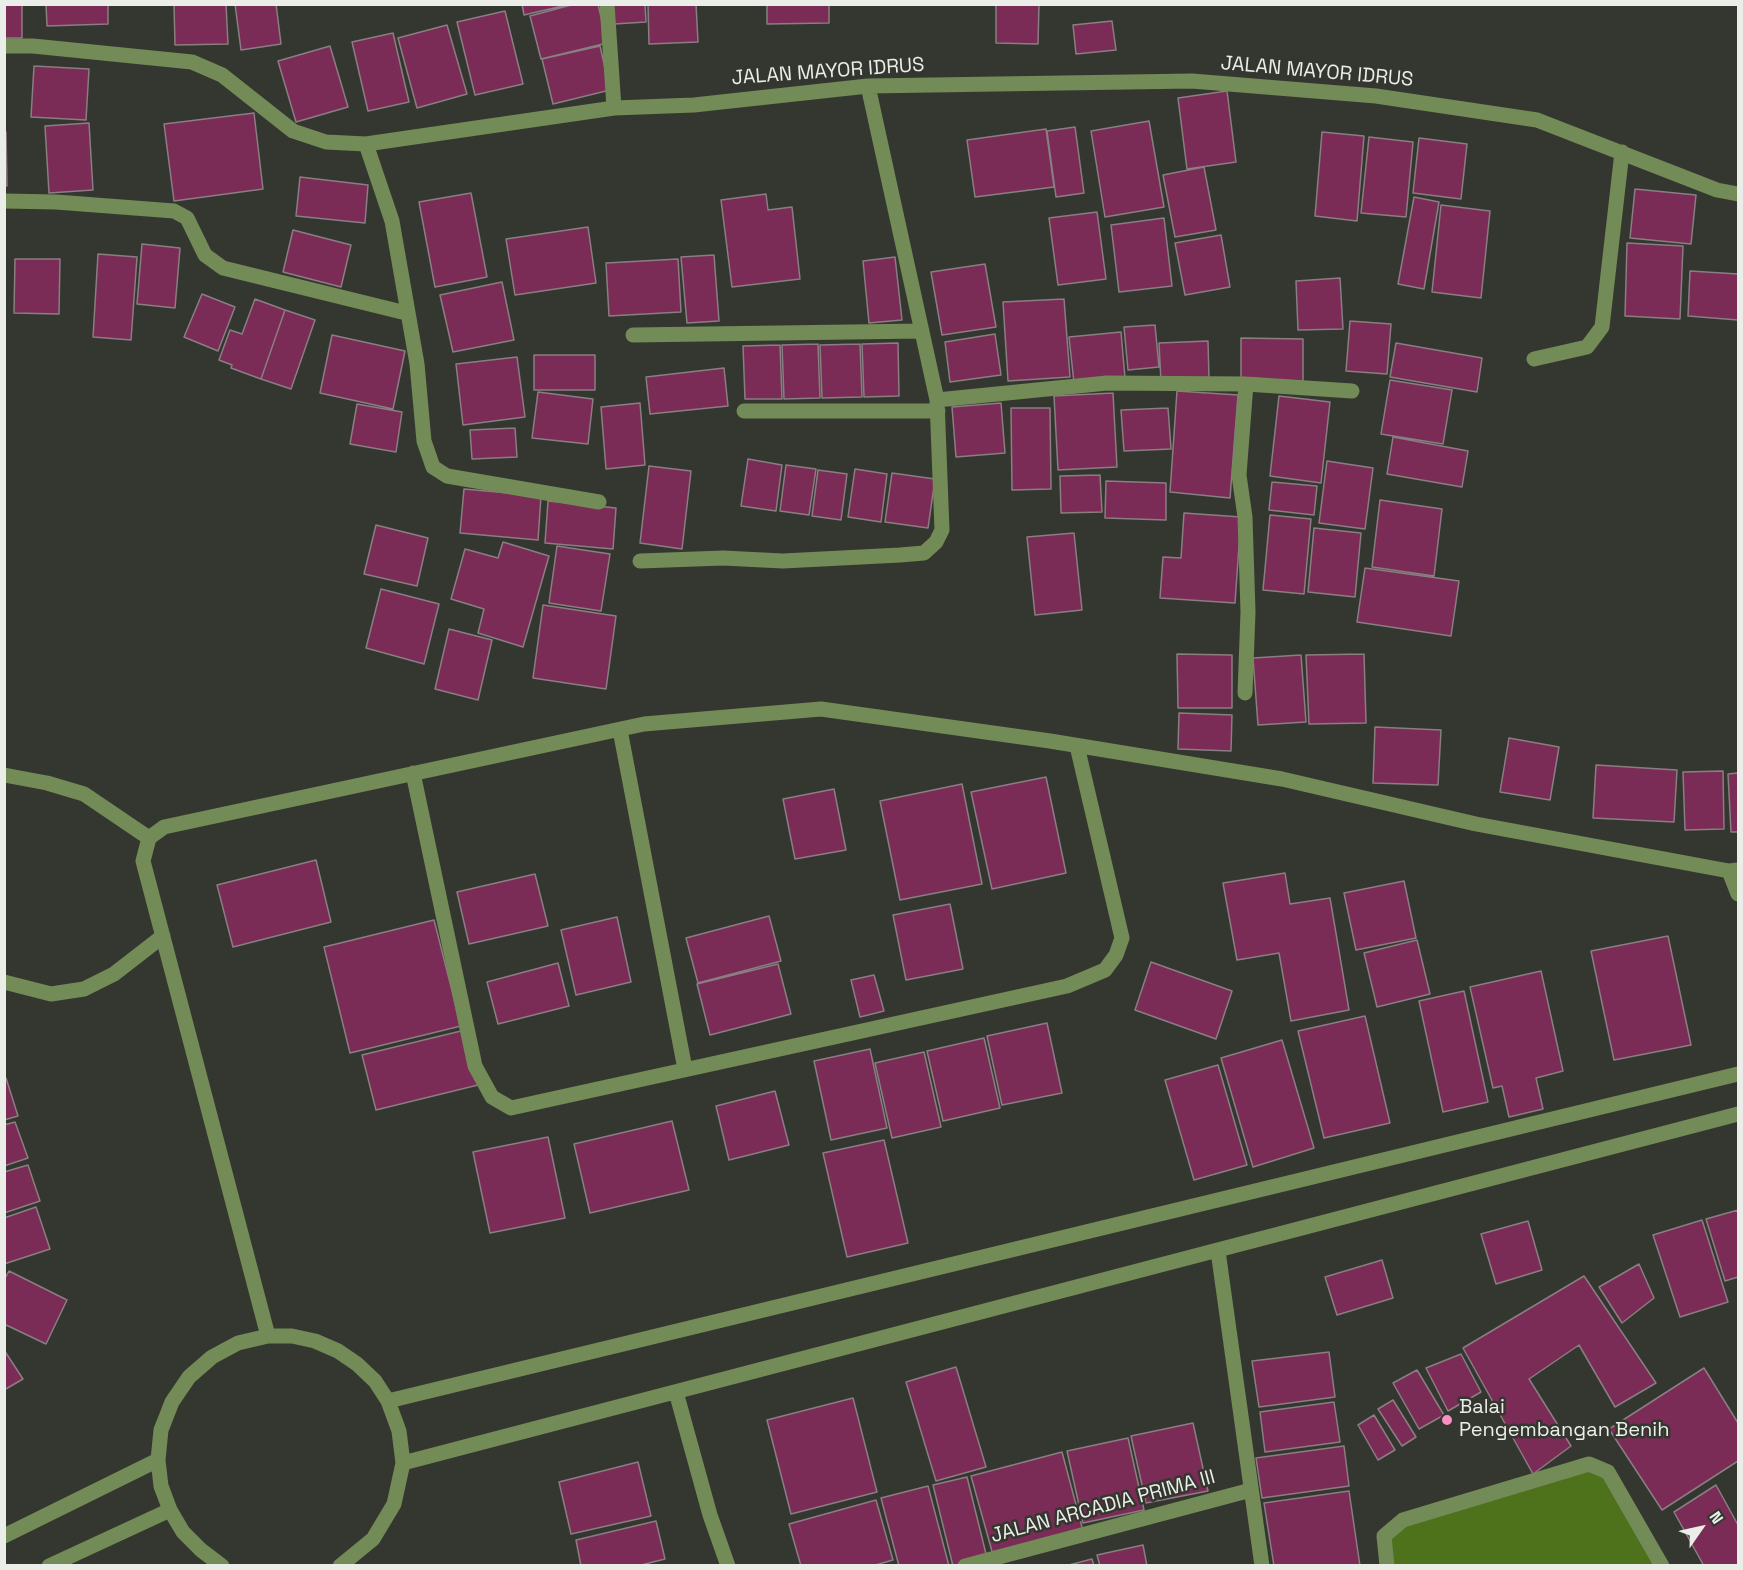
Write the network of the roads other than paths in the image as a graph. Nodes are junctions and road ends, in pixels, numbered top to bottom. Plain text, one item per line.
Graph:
1 (607, 4) edge
2 (4, 46) edge
3 (868, 86) junction
4 (614, 108) junction
5 (366, 144) junction
6 (1622, 152) junction
7 (1738, 194) edge
8 (4, 201) edge
9 (406, 313) junction
10 (922, 331) junction
11 (633, 335) dead end
12 (1534, 359) dead end
13 (1246, 384) junction
14 (1352, 391) dead end
15 (938, 405) junction
16 (744, 411) dead end
17 (599, 502) dead end
18 (640, 561) dead end
19 (1245, 693) dead end
20 (620, 730) junction
21 (1077, 746) junction
22 (413, 773) junction
23 (4, 775) edge
24 (149, 838) junction
25 (1734, 870) edge
26 (1738, 894) edge
27 (163, 936) junction
28 (4, 982) edge
29 (685, 1069) junction
30 (1738, 1074) edge
31 (1738, 1114) edge
32 (1218, 1251) junction
33 (268, 1336) junction
34 (676, 1392) junction
35 (388, 1401) junction
36 (158, 1460) junction
37 (403, 1463) junction
38 (1251, 1490) junction
39 (170, 1510) junction
40 (4, 1536) edge
41 (49, 1566) edge
42 (222, 1566) edge
43 (340, 1566) edge
44 (728, 1566) edge
45 (965, 1566) edge
46 (1262, 1566) edge
47 (1387, 1566) edge
48 (1662, 1566) edge

1 - 4 street
2 - 5 street, JALAN MAYOR IDRUS
3 - 4 street, JALAN MAYOR IDRUS
3 - 6 street, JALAN MAYOR IDRUS
3 - 10 street
4 - 5 street, JALAN MAYOR IDRUS
5 - 9 street
6 - 7 street, JALAN MAYOR IDRUS
6 - 12 street
8 - 9 street
9 - 17 street
10 - 11 street
10 - 15 street
13 - 14 street
13 - 15 street
13 - 19 street
15 - 16 street
15 - 18 street
20 - 21 street
20 - 22 street
20 - 29 street
21 - 25 street
21 - 29 street
22 - 24 street
22 - 29 street
23 - 24 street
24 - 27 street
25 - 26 street
27 - 28 street
27 - 33 street
30 - 35 street
31 - 32 street
32 - 34 street
32 - 38 street
33 - 35 street
33 - 36 street
34 - 37 street
34 - 44 street
35 - 37 street
36 - 39 street
36 - 40 street
37 - 43 street
38 - 45 street, JALAN ARCADIA PRIMA III
38 - 46 street
39 - 41 street
39 - 42 street
47 - 48 street

